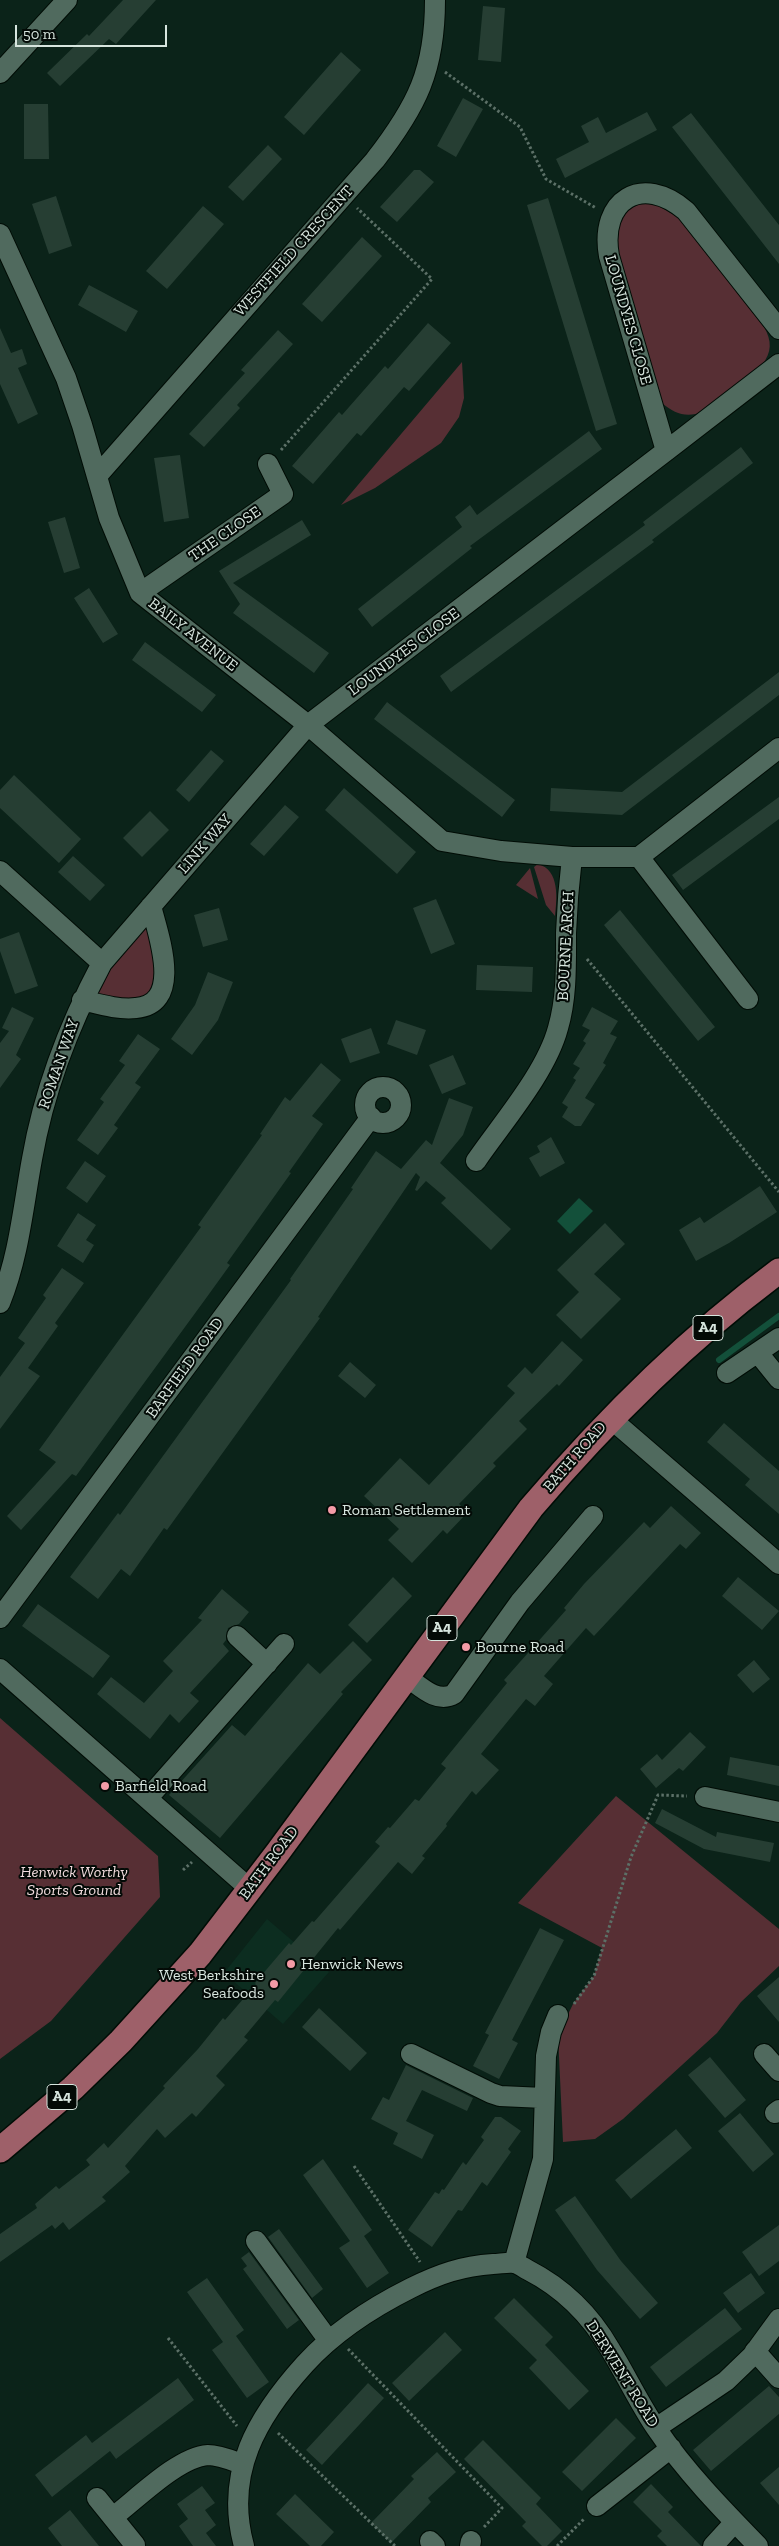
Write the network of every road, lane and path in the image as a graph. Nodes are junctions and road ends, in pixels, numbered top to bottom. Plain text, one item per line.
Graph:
1 (67, 0) edge
2 (435, 0) edge
3 (428, 60) junction
4 (0, 74) edge
5 (343, 196) junction
6 (611, 217) junction
7 (0, 234) edge
8 (779, 329) edge
9 (779, 364) edge
10 (666, 451) junction
11 (268, 464) joint
12 (98, 475) junction
13 (140, 593) junction
14 (308, 725) junction
15 (779, 748) edge
16 (572, 857) junction
17 (639, 857) junction
18 (0, 871) edge
19 (151, 906) junction
20 (566, 934) junction
21 (102, 963) junction
22 (82, 1000) junction
23 (748, 1000) dead end
24 (370, 1117) dead end
25 (476, 1161) dead end
26 (779, 1192) edge
27 (779, 1271) edge
28 (0, 1302) edge
29 (779, 1338) edge
30 (758, 1353) junction
31 (727, 1373) dead end
32 (779, 1379) edge
33 (610, 1418) junction
34 (593, 1516) dead end
35 (779, 1564) edge
36 (0, 1618) edge
37 (237, 1636) dead end
38 (284, 1644) dead end
39 (267, 1664) junction
40 (0, 1669) edge
41 (407, 1677) junction
42 (705, 1797) joint
43 (148, 1798) junction
44 (779, 1812) edge
45 (250, 1889) junction
46 (558, 2015) joint
47 (411, 2054) dead end
48 (764, 2054) dead end
49 (779, 2071) edge
50 (544, 2098) junction
51 (0, 2150) edge
52 (354, 2166) dead end
53 (256, 2241) dead end
54 (514, 2263) junction
55 (431, 2278) junction
56 (779, 2320) edge
57 (168, 2338) dead end
58 (332, 2338) junction
59 (755, 2352) junction
60 (779, 2378) edge
61 (263, 2419) junction
62 (656, 2428) junction
63 (250, 2443) junction
64 (671, 2448) junction
65 (242, 2464) junction
66 (97, 2498) dead end
67 (597, 2506) joint
68 (113, 2517) junction
69 (735, 2522) junction
70 (470, 2543) edge
71 (135, 2545) edge
72 (244, 2546) edge
73 (395, 2546) edge
74 (557, 2546) edge
75 (713, 2546) edge
76 (758, 2546) edge

1 - 4 street
2 - 3 street, WESTFIELD CRESCENT
3 - 5 street, WESTFIELD CRESCENT
3 - 6 path
5 - 11 path
5 - 12 street, WESTFIELD CRESCENT
6 - 8 street
6 - 10 street, LOUNDYES CLOSE
7 - 12 street, BAILY AVENUE
9 - 10 street, LOUNDYES CLOSE
10 - 14 street, LOUNDYES CLOSE
11 - 13 street, THE CLOSE
12 - 13 street, BAILY AVENUE
13 - 14 street, BAILY AVENUE
14 - 16 street, BAILY AVENUE
14 - 19 street, LINK WAY
15 - 17 street
16 - 17 street
16 - 20 street, BOURNE ARCH
17 - 23 street
18 - 21 street
19 - 21 street, LINK WAY
19 - 22 street
20 - 25 street, BOURNE ARCH
20 - 26 path
21 - 22 street, ROMAN WAY
22 - 28 street, ROMAN WAY
24 - 36 street, BARFIELD ROAD
27 - 33 main road, BATH ROAD / A4
29 - 30 street
30 - 31 street
30 - 32 street
33 - 35 street
33 - 41 main road, BATH ROAD / A4
34 - 41 street
37 - 39 street
38 - 39 street
39 - 43 street
40 - 43 street
41 - 45 main road, BATH ROAD / A4
42 - 44 street
42 - 46 path
43 - 45 street
45 - 51 main road, BATH ROAD / A4
46 - 50 street
47 - 50 street
48 - 49 street
50 - 54 street
52 - 55 path
53 - 58 street
54 - 55 street
54 - 62 street, DERWENT ROAD
55 - 58 street
56 - 59 street
57 - 63 path
58 - 61 street
58 - 70 path
59 - 60 street
59 - 62 street
61 - 63 street
61 - 73 path
62 - 64 street, DERWENT ROAD
63 - 65 street
64 - 67 street
64 - 69 street, DERWENT ROAD
65 - 68 street
65 - 72 street
66 - 68 street
67 - 74 path
68 - 71 street
69 - 75 street
69 - 76 street, DERWENT ROAD

